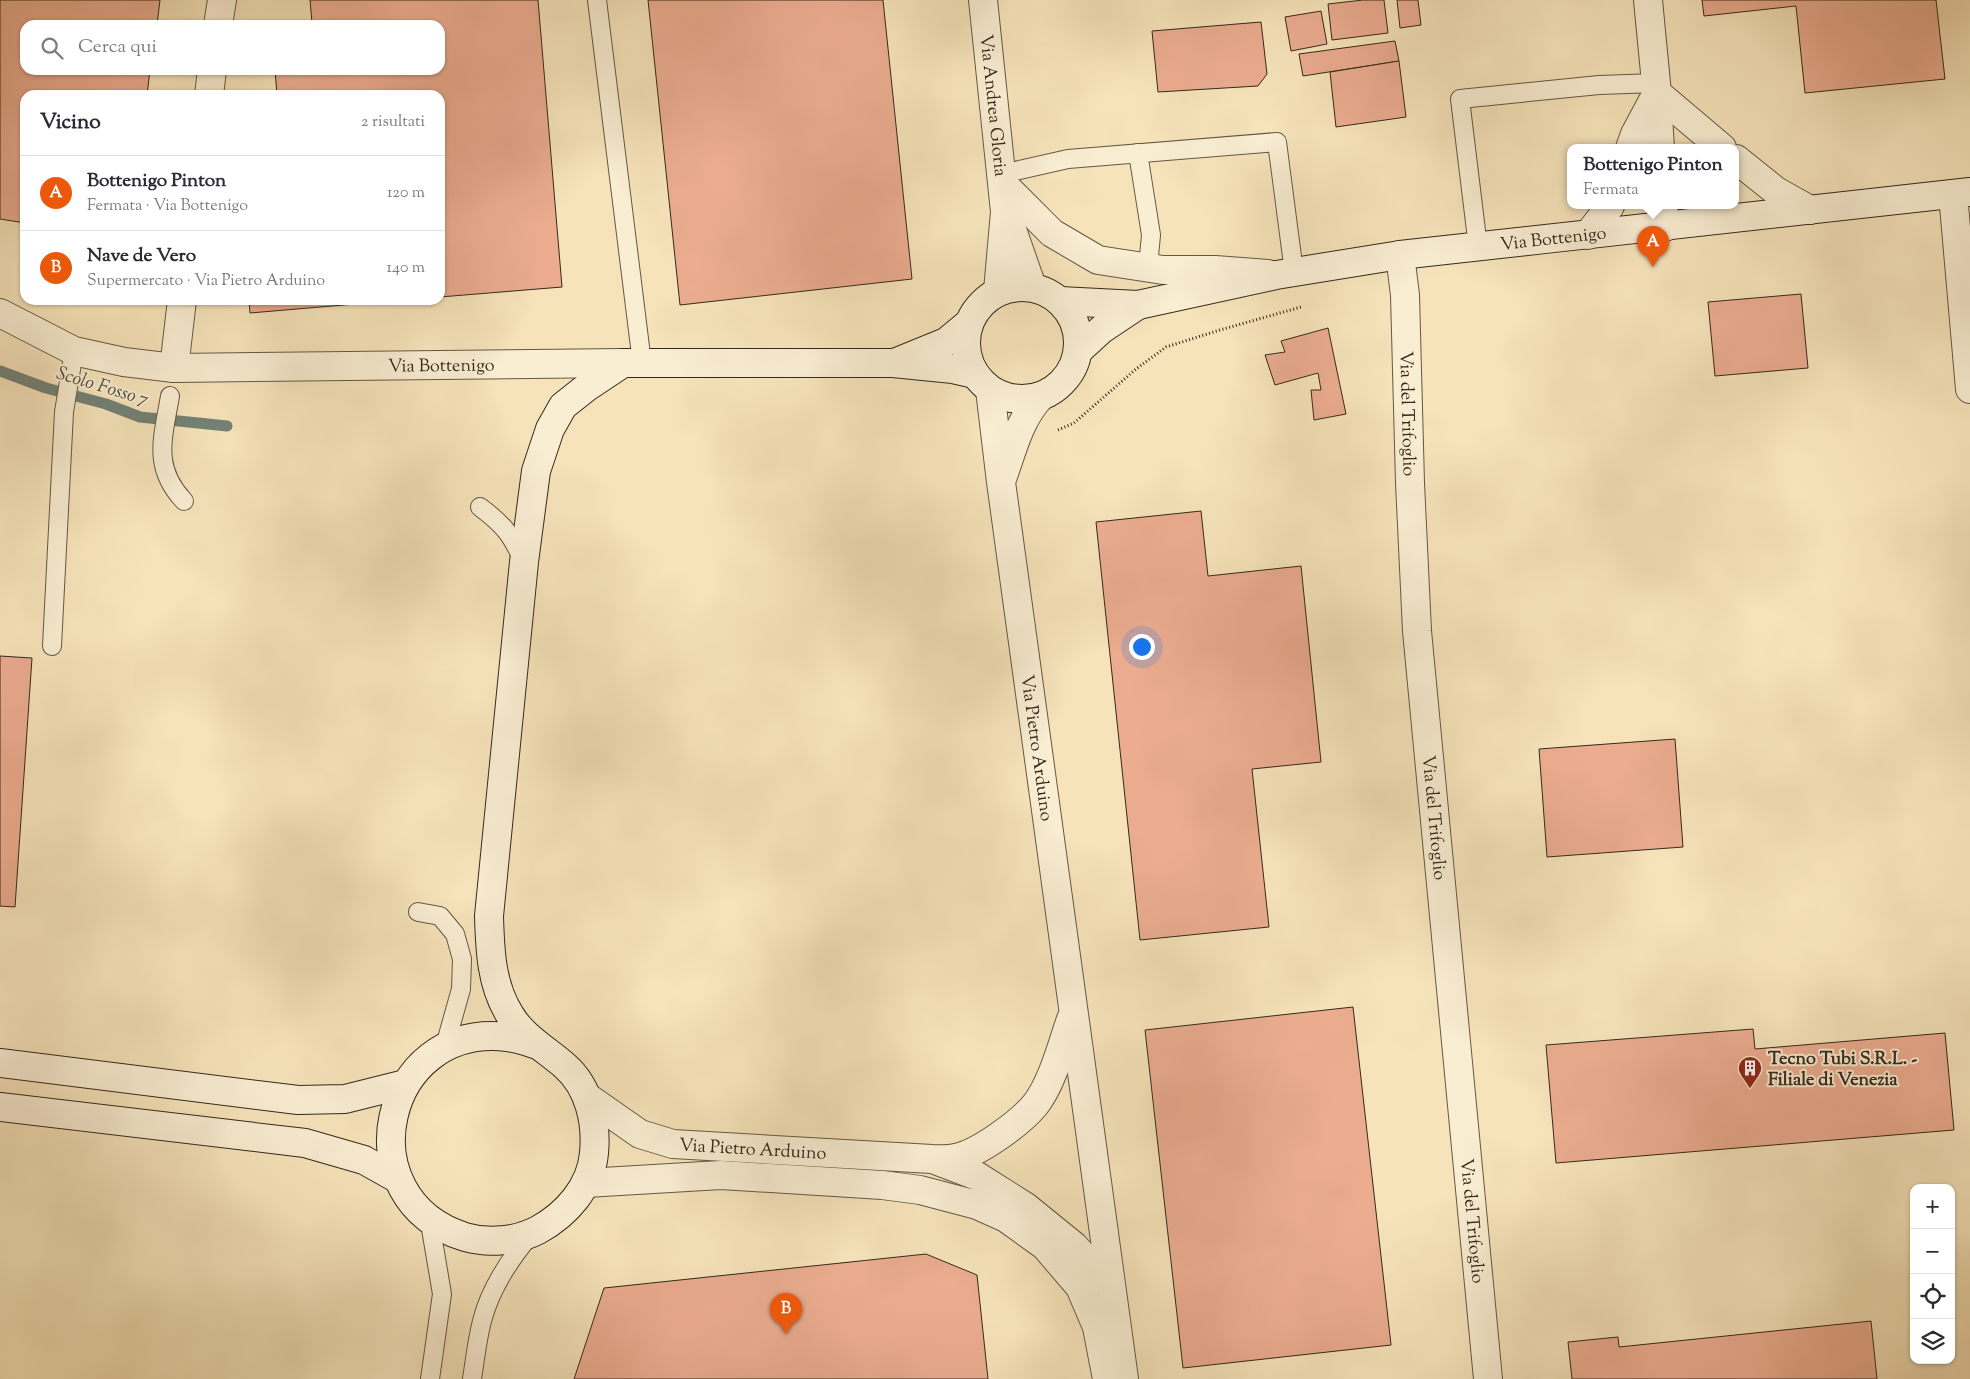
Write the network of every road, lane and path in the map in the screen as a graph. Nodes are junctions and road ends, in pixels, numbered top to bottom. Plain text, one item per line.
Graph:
1 (222, 0) edge
2 (596, 0) edge
3 (983, 0) edge
4 (1648, 0) edge
5 (219, 20) edge
6 (211, 75) edge
7 (1656, 88) junction
8 (210, 90) edge
9 (1631, 144) edge
10 (1660, 144) edge
11 (1718, 144) edge
12 (1138, 153) junction
13 (1739, 161) edge
14 (1002, 179) junction
15 (1962, 193) edge
16 (1608, 209) edge
17 (1810, 210) junction
18 (1006, 212) junction
19 (1664, 216) edge
20 (1588, 235) junction
21 (1478, 247) junction
22 (1400, 255) junction
23 (1148, 267) junction
24 (1285, 273) junction
25 (1032, 288) junction
26 (998, 290) junction
27 (1060, 301) junction
28 (181, 305) edge
29 (1138, 305) junction
30 (1302, 307) dead end
31 (0, 313) edge
32 (969, 323) junction
33 (1078, 350) junction
34 (72, 362) junction
35 (633, 363) junction
36 (893, 363) junction
37 (174, 368) junction
38 (983, 382) junction
39 (1970, 389) edge
40 (170, 396) dead end
41 (1041, 396) junction
42 (1053, 433) dead end
43 (1001, 482) junction
44 (184, 501) dead end
45 (480, 507) dead end
46 (524, 562) junction
47 (52, 646) dead end
48 (418, 912) dead end
49 (1073, 1013) junction
50 (538, 1045) junction
51 (445, 1046) junction
52 (0, 1063) edge
53 (406, 1084) junction
54 (587, 1096) junction
55 (0, 1107) edge
56 (932, 1159) junction
57 (398, 1179) junction
58 (586, 1183) junction
59 (427, 1218) junction
60 (531, 1234) junction
61 (1112, 1287) junction
62 (430, 1379) edge
63 (472, 1379) edge
64 (1107, 1379) edge
65 (1124, 1379) edge
66 (1488, 1379) edge

1 - 5 street
2 - 35 lane
3 - 14 street, Via Andrea Gloria
4 - 7 street
6 - 8 street
7 - 9 street
7 - 10 street
7 - 11 street
7 - 21 lane
12 - 14 lane
12 - 23 lane
12 - 24 lane
13 - 17 street
14 - 18 street, Via Andrea Gloria
14 - 23 street
15 - 17 street, Via Bottenigo
15 - 39 street
16 - 20 street
17 - 19 street, Via Bottenigo
18 - 25 street, Via Andrea Gloria
18 - 26 street, Via Andrea Gloria
19 - 20 street, Via Bottenigo
20 - 21 street, Via Bottenigo
21 - 22 street, Via Bottenigo
22 - 24 street, Via Bottenigo
22 - 66 street, Via del Trifoglio
23 - 24 street
24 - 29 street, Via Bottenigo
25 - 26 street
25 - 27 street
26 - 32 street
27 - 29 street, Via Bottenigo
27 - 33 street
28 - 37 street
29 - 33 street, Via Bottenigo
30 - 42 path
31 - 34 street, Via Bottenigo
32 - 36 street, Via Bottenigo
32 - 38 street
33 - 41 street
34 - 37 street, Via Bottenigo
34 - 47 lane
35 - 36 street, Via Bottenigo
35 - 37 street, Via Bottenigo
35 - 46 street
36 - 38 street, Via Bottenigo
38 - 41 street
38 - 43 street, Via Pietro Arduino
40 - 44 lane
41 - 43 street, Via Pietro Arduino
43 - 49 street, Via Pietro Arduino
45 - 46 lane
46 - 50 street
48 - 51 lane
49 - 56 street, Via Pietro Arduino
49 - 61 street, Via Pietro Arduino
50 - 51 street
50 - 54 street
51 - 53 street
52 - 53 street
53 - 57 street
54 - 56 street, Via Pietro Arduino
54 - 58 street
55 - 57 street
56 - 61 street, Via Pietro Arduino
57 - 59 street
58 - 60 street
58 - 64 street
59 - 60 street
59 - 62 lane
60 - 63 lane
61 - 65 street, Via Pietro Arduino

